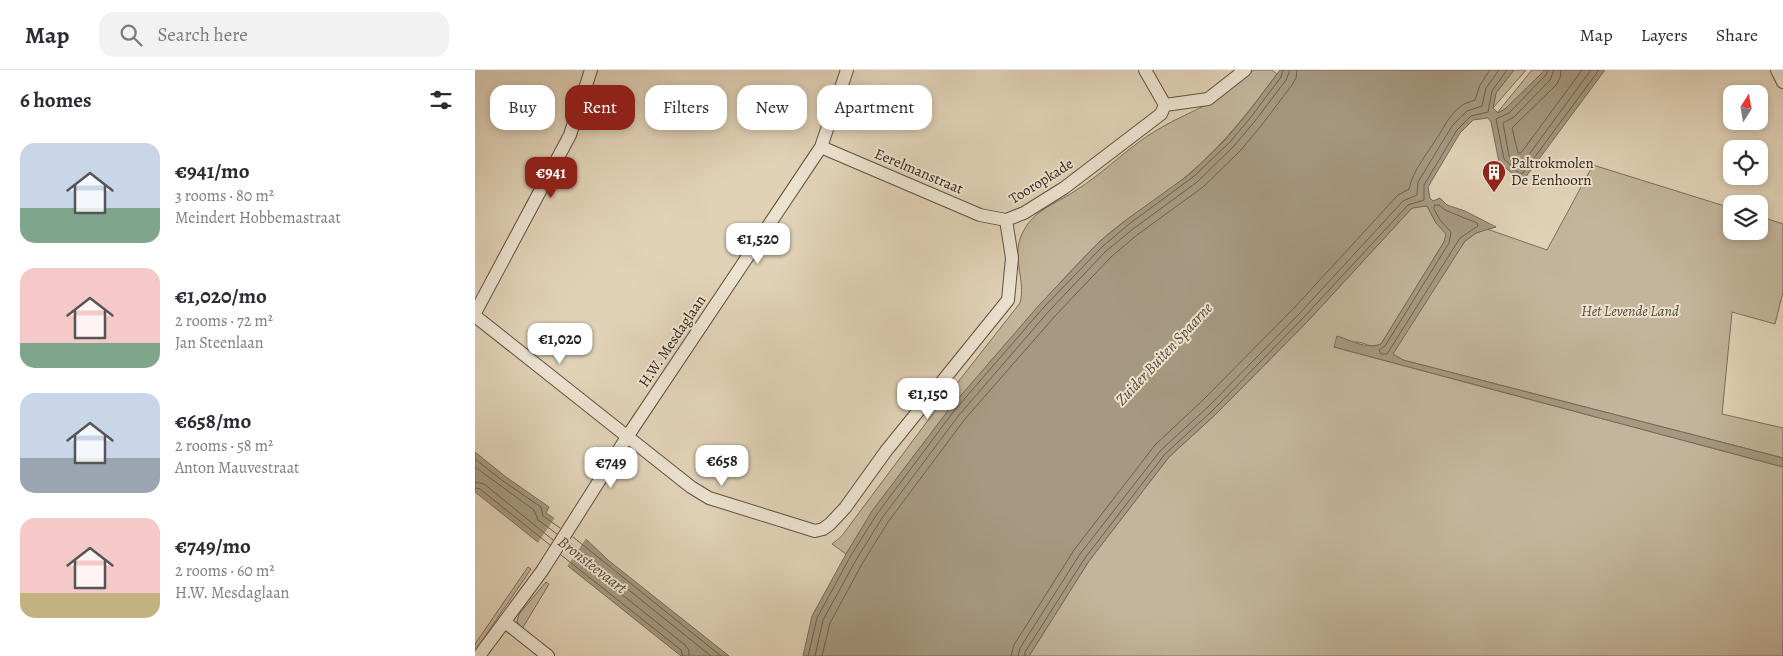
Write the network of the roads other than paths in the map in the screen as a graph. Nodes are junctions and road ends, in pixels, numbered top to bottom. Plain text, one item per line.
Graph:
1 (591, 70) edge
2 (1145, 70) edge
3 (1245, 70) edge
4 (1777, 70) edge
5 (847, 71) edge
6 (1783, 82) edge
7 (1165, 105) junction
8 (821, 147) junction
9 (1006, 220) junction
10 (475, 314) edge
11 (627, 437) junction
12 (505, 622) junction
13 (479, 656) edge
14 (548, 656) edge

1 - 10 street
2 - 7 street
3 - 7 street
4 - 6 street
5 - 8 street, H.W. Mesdaglaan
7 - 9 street, Tooropkade
8 - 9 street, Eerelmanstraat
8 - 11 street, H.W. Mesdaglaan
9 - 11 street, Tooropkade
10 - 11 street
11 - 12 street, H.W. Mesdaglaan
12 - 13 street, H.W. Mesdaglaan
12 - 14 street

